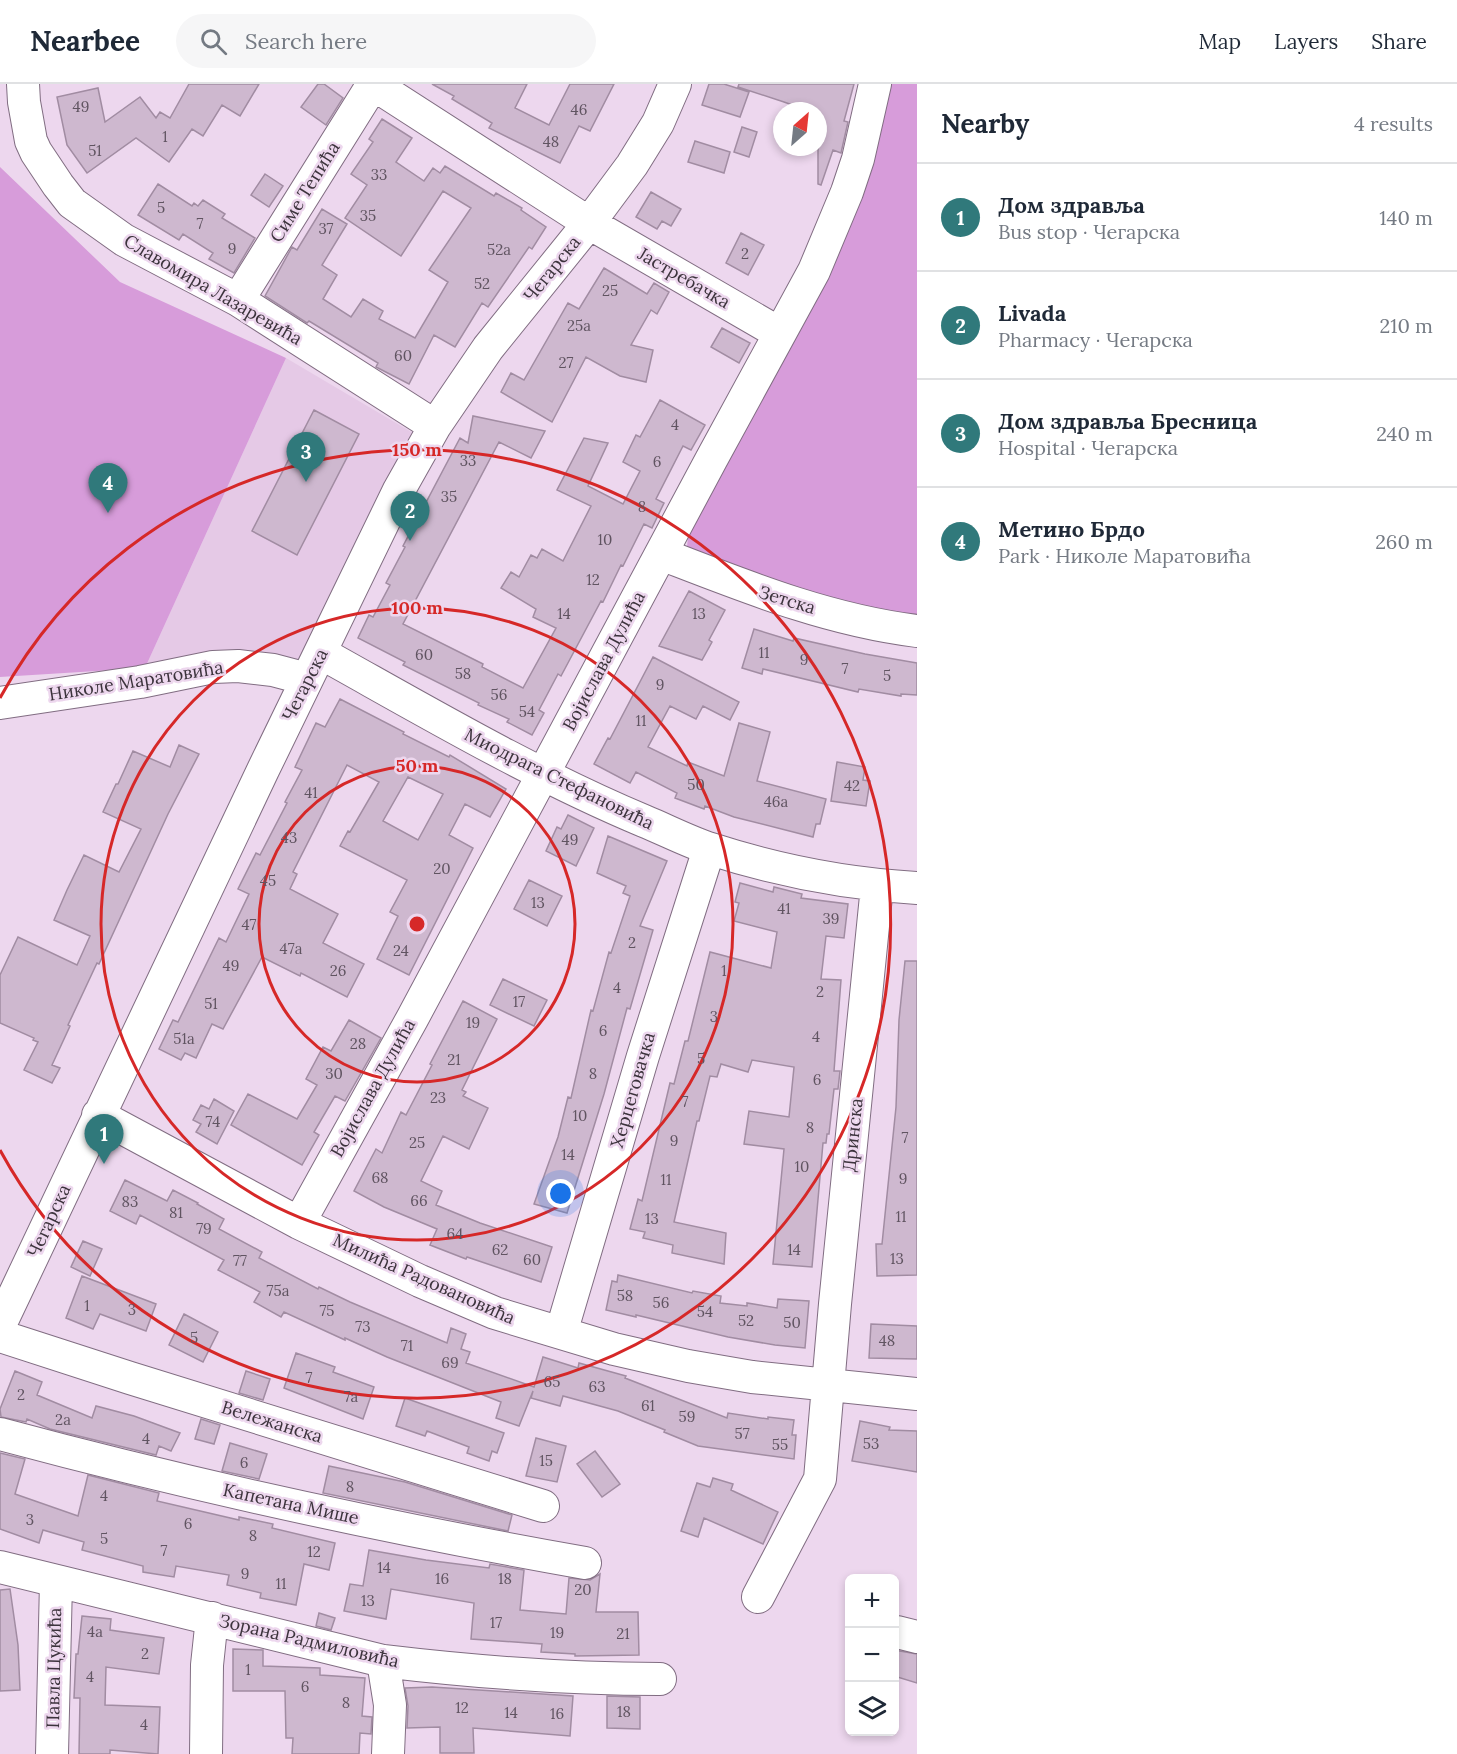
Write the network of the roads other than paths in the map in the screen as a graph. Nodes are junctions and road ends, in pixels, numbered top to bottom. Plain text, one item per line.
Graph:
1 (23, 84) edge
2 (373, 84) edge
3 (675, 84) edge
4 (875, 84) edge
5 (589, 223) junction
6 (238, 300) junction
7 (779, 333) junction
8 (435, 426) junction
9 (660, 554) junction
10 (917, 631) edge
11 (314, 666) junction
12 (0, 703) edge
13 (544, 775) junction
14 (709, 849) junction
15 (877, 886) junction
16 (917, 888) edge
17 (98, 1115) junction
18 (299, 1223) junction
19 (0, 1325) edge
20 (561, 1333) junction
21 (0, 1336) edge
22 (829, 1385) junction
23 (917, 1394) edge
24 (0, 1434) edge
25 (543, 1506) dead end
26 (585, 1563) dead end
27 (0, 1567) edge
28 (56, 1582) junction
29 (758, 1597) dead end
30 (212, 1618) junction
31 (383, 1661) junction
32 (660, 1679) dead end
33 (52, 1754) edge
34 (206, 1754) edge
35 (388, 1754) edge

1 - 6 street, Славомира Лазаревића
2 - 5 street, Јастребачка
2 - 6 street, Симе Тепића
3 - 5 street, Чегарска
4 - 7 street, Војислава Дулића
5 - 7 street, Јастребачка
5 - 8 street, Чегарска
6 - 8 street, Славомира Лазаревића
7 - 9 street, Војислава Дулића
8 - 11 street, Чегарска
9 - 10 street, Зетска
9 - 13 street, Војислава Дулића
11 - 12 street, Николе Маратовића
11 - 13 street, Миодрага Стефановића
11 - 17 street, Чегарска
13 - 14 street, Миодрага Стефановића
13 - 18 street, Војислава Дулића
14 - 15 street, Миодрага Стефановића
14 - 20 street, Херцеговачка
15 - 16 street, Миодрага Стефановића
15 - 22 street, Дринска
17 - 18 street, Милића Радовановића
17 - 19 street, Чегарска
18 - 20 street, Милића Радовановића
20 - 22 street, Милића Радовановића
21 - 25 street, Вележанска
22 - 23 street, Милића Радовановића
22 - 29 street, Дринска
24 - 26 street, Капетана Мише
27 - 28 street, Зорана Радмиловића
28 - 30 street, Зорана Радмиловића
28 - 33 street, Павла Цукића
30 - 31 street, Зорана Радмиловића
30 - 34 street
31 - 32 street, Зорана Радмиловића
31 - 35 street

